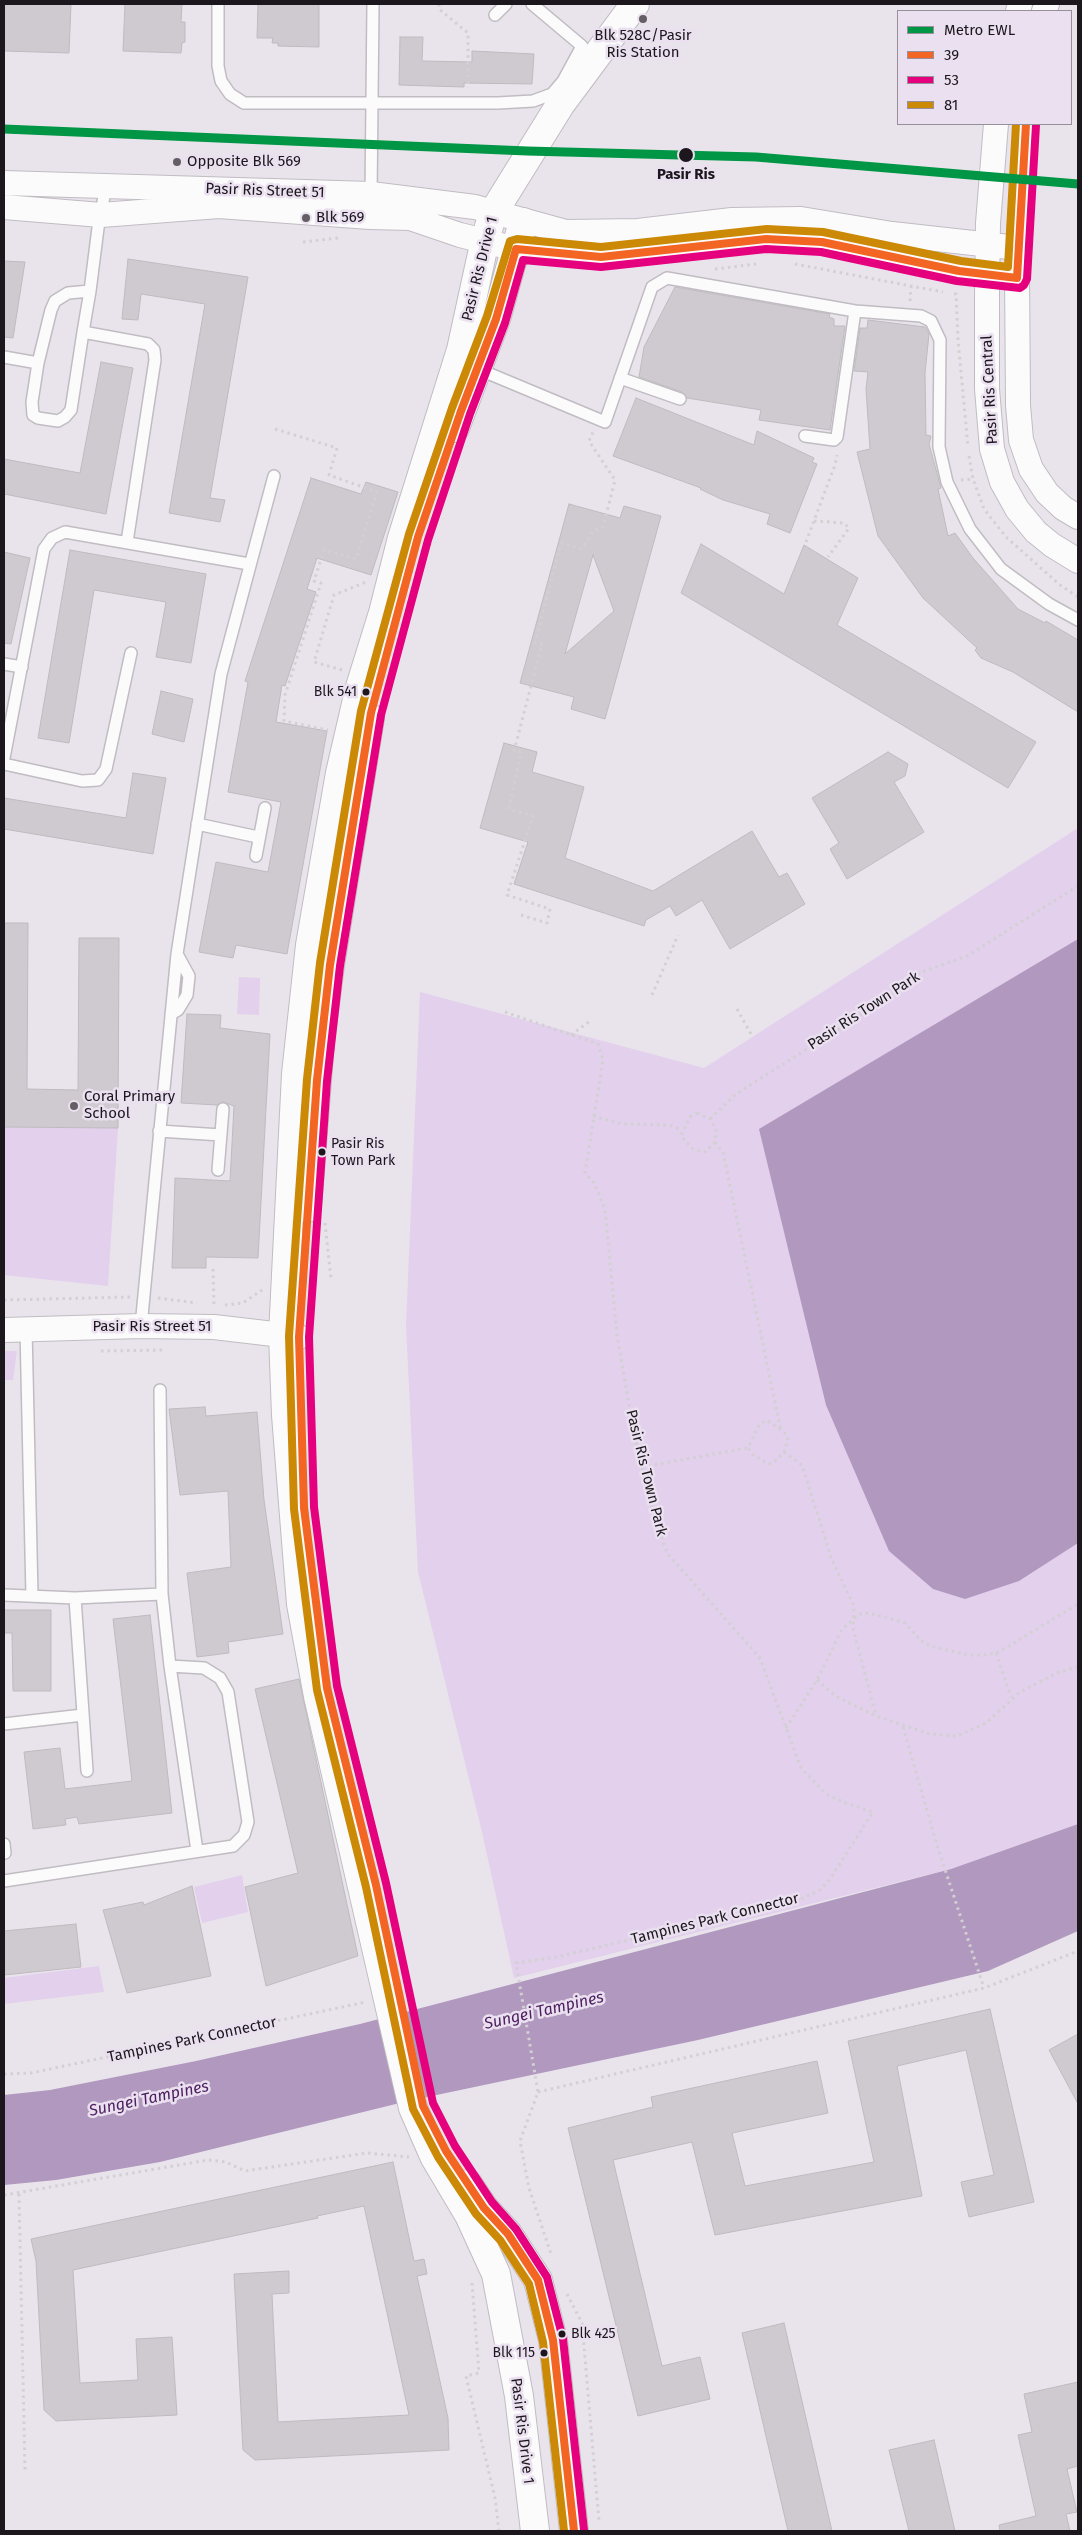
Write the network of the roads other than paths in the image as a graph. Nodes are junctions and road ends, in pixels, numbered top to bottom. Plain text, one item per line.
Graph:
1 (218, 4) edge
2 (373, 4) edge
3 (506, 4) edge
4 (532, 4) edge
5 (635, 4) edge
6 (495, 15) dead end
7 (373, 103) junction
8 (996, 125) edge
9 (1026, 125) edge
10 (4, 182) edge
11 (106, 186) junction
12 (371, 194) junction
13 (4, 207) edge
14 (493, 213) junction
15 (101, 215) junction
16 (370, 217) junction
17 (523, 222) junction
18 (485, 240) junction
19 (988, 244) junction
20 (1018, 248) junction
21 (516, 249) junction
22 (987, 274) junction
23 (1017, 278) junction
24 (90, 291) junction
25 (855, 311) junction
26 (83, 332) junction
27 (4, 357) edge
28 (38, 363) junction
29 (477, 368) junction
30 (620, 378) junction
31 (680, 399) dead end
32 (805, 436) dead end
33 (274, 476) dead end
34 (1078, 517) edge
35 (127, 542) junction
36 (1078, 561) edge
37 (249, 564) junction
38 (1078, 620) edge
39 (131, 653) dead end
40 (4, 664) edge
41 (22, 668) junction
42 (4, 758) edge
43 (4, 764) edge
44 (265, 808) dead end
45 (198, 824) junction
46 (258, 837) junction
47 (256, 856) dead end
48 (223, 1109) dead end
49 (160, 1131) junction
50 (221, 1135) junction
51 (218, 1170) dead end
52 (141, 1326) junction
53 (15, 1329) edge
54 (291, 1336) junction
55 (160, 1390) dead end
56 (162, 1594) junction
57 (4, 1595) edge
58 (32, 1596) junction
59 (75, 1598) junction
60 (170, 1666) junction
61 (83, 1716) junction
62 (4, 1724) edge
63 (86, 1772) dead end
64 (197, 1851) junction
65 (4, 1881) edge
66 (418, 2107) junction
67 (535, 2531) edge
68 (574, 2531) edge

1 - 7 lane
2 - 7 lane
3 - 6 lane
4 - 7 lane
5 - 14 main road, Pasir Ris Drive 1
7 - 12 lane
8 - 19 street, Pasir Ris Central
9 - 20 street, Pasir Ris Central
10 - 11 street, Pasir Ris Street 51
11 - 12 street, Pasir Ris Street 51
11 - 15 lane
12 - 14 street, Pasir Ris Street 51
12 - 16 lane
13 - 15 street, Pasir Ris Street 51
14 - 17 street, Pasir Ris Street 51
14 - 18 main road, Pasir Ris Drive 1
15 - 16 street, Pasir Ris Street 51
15 - 24 lane
16 - 18 street, Pasir Ris Street 51
17 - 19 street
17 - 21 main road, Pasir Ris Drive 1
18 - 21 street, Pasir Ris Street 51
18 - 54 main road, Pasir Ris Drive 1
19 - 20 street
19 - 22 street, Pasir Ris Central
20 - 23 street, Pasir Ris Central
21 - 22 street
21 - 29 main road, Pasir Ris Drive 1
22 - 23 street
22 - 36 street, Pasir Ris Central
23 - 34 street, Pasir Ris Central
24 - 26 lane
24 - 28 lane
25 - 30 lane
25 - 32 lane
25 - 38 lane
26 - 28 lane
26 - 35 lane
27 - 28 lane
29 - 30 lane
29 - 54 main road, Pasir Ris Drive 1
30 - 31 lane
33 - 37 lane
35 - 37 lane
35 - 41 lane
37 - 45 lane
39 - 43 lane
40 - 41 lane
41 - 42 lane
44 - 46 lane
45 - 46 lane
45 - 49 lane
46 - 47 lane
48 - 50 lane
49 - 50 lane
49 - 52 lane
50 - 51 lane
52 - 53 street, Pasir Ris Street 51
52 - 54 street, Pasir Ris Street 51
53 - 58 lane
54 - 66 main road, Pasir Ris Drive 1
55 - 56 lane
56 - 59 lane
56 - 60 lane
57 - 58 lane
58 - 59 lane
59 - 61 lane
60 - 64 lane
60 - 64 lane
61 - 62 lane
61 - 63 lane
64 - 65 lane
66 - 67 main road, Pasir Ris Drive 1
66 - 68 main road, Pasir Ris Drive 1

